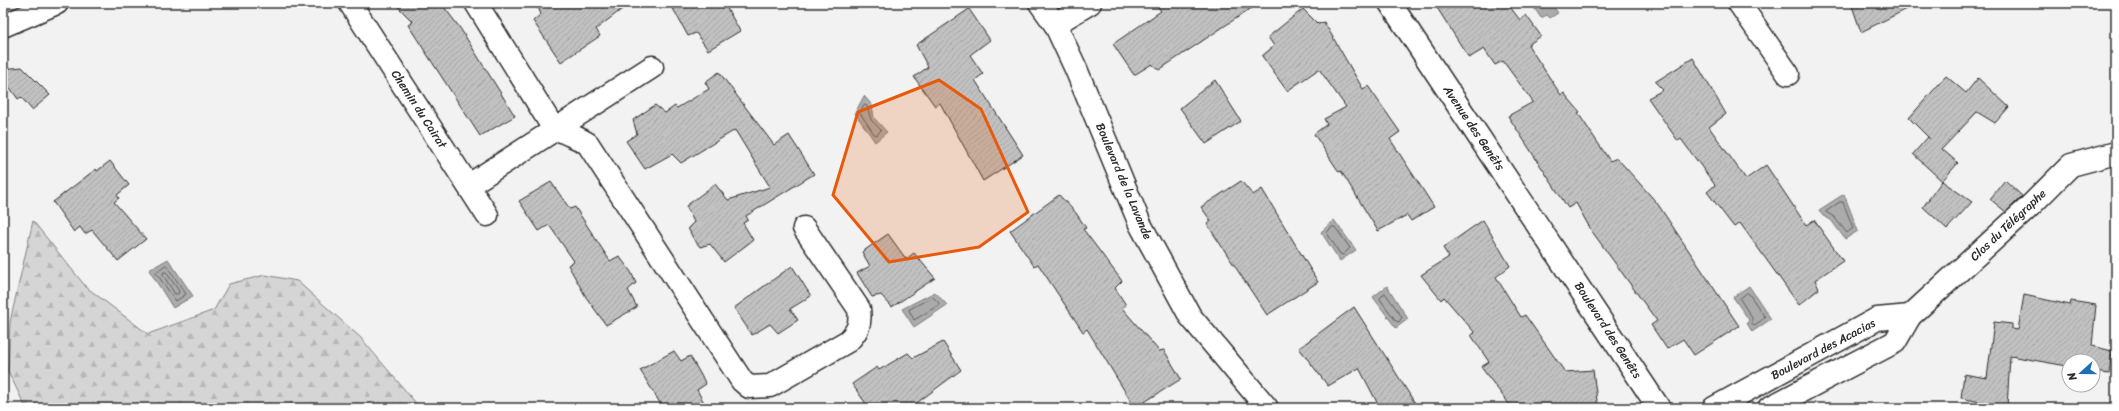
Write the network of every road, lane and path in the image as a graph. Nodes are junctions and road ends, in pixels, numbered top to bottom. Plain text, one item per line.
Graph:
1 (57, 3) edge
2 (350, 3) edge
3 (476, 3) edge
4 (1040, 3) edge
5 (1090, 3) edge
6 (1390, 3) edge
7 (1739, 3) edge
8 (1055, 24) junction
9 (3, 26) edge
10 (652, 67) dead end
11 (1788, 74) dead end
12 (556, 129) junction
13 (2116, 153) edge
14 (469, 185) junction
15 (488, 215) dead end
16 (804, 228) dead end
17 (1557, 252) joint
18 (1910, 316) junction
19 (1267, 408) edge
20 (1659, 408) edge
21 (1714, 408) edge
22 (1769, 408) edge

1 - 9 street
2 - 14 street, Chemin du Cairat
3 - 12 street
4 - 8 street, Boulevard de la Lavande
5 - 8 street
6 - 17 street, Avenue des Genêts
7 - 11 street
8 - 19 street, Boulevard de la Lavande
10 - 12 street
12 - 14 street
12 - 16 street
13 - 18 street, Clos du Télégraphe
14 - 15 street, Chemin du Cairat
17 - 20 street, Boulevard des Genêts
18 - 21 street, Boulevard des Acacias
18 - 22 street

